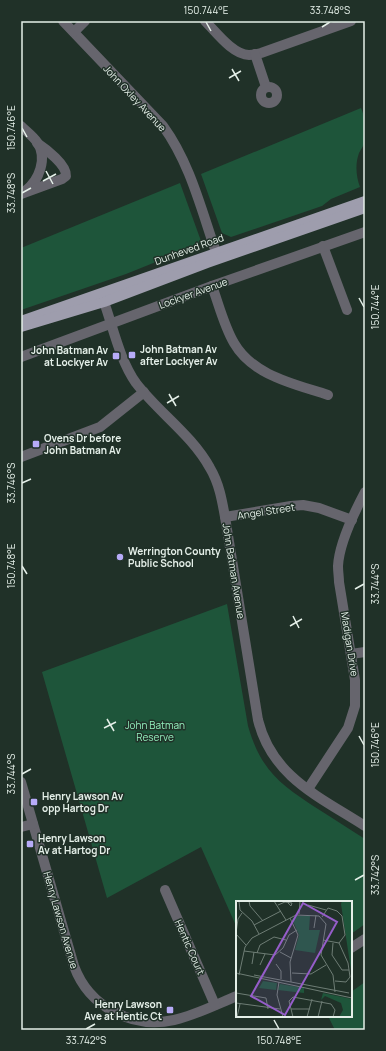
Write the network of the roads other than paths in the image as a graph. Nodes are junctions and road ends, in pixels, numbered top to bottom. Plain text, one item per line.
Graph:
1 (63, 21) edge
2 (85, 21) edge
3 (206, 21) edge
4 (351, 21) edge
5 (74, 32) junction
6 (255, 54) junction
7 (266, 87) dead end
8 (21, 126) edge
9 (38, 143) junction
10 (21, 194) edge
11 (365, 201) edge
12 (365, 208) edge
13 (365, 232) edge
14 (323, 246) junction
15 (216, 252) junction
16 (230, 255) junction
17 (208, 263) junction
18 (212, 286) junction
19 (117, 288) junction
20 (82, 300) junction
21 (104, 302) junction
22 (347, 310) dead end
23 (21, 321) edge
24 (111, 323) junction
25 (21, 327) edge
26 (21, 357) edge
27 (144, 392) junction
28 (328, 395) dead end
29 (21, 457) edge
30 (365, 492) edge
31 (225, 517) junction
32 (352, 520) junction
33 (365, 652) edge
34 (351, 654) junction
35 (21, 782) edge
36 (308, 789) junction
37 (33, 824) junction
38 (365, 826) edge
39 (21, 827) edge
40 (165, 890) dead end
41 (365, 940) edge
42 (352, 947) edge
43 (236, 996) edge
44 (216, 1004) junction
45 (155, 1026) edge

1 - 5 street, John Oxley Avenue
2 - 5 street
3 - 6 street
4 - 6 street
5 - 15 street, John Oxley Avenue
6 - 7 street
8 - 9 street
9 - 10 street
9 - 10 street
11 - 15 main road, Dunheved Road
12 - 16 main road, Dunheved Road
13 - 14 street, Lockyer Avenue
14 - 18 street, Lockyer Avenue
14 - 22 street
15 - 16 main road
15 - 17 main road
15 - 19 main road, Dunheved Road
16 - 17 main road, Dunheved Road
17 - 21 main road, Dunheved Road
18 - 24 street, Lockyer Avenue
18 - 28 street
19 - 20 main road, Dunheved Road
19 - 21 main road
20 - 21 main road
20 - 23 main road, Dunheved Road
21 - 24 street, John Batman Avenue
21 - 25 main road, Dunheved Road
24 - 26 street, Lockyer Avenue
24 - 27 street, John Batman Avenue
27 - 29 street
27 - 31 street, John Batman Avenue
30 - 32 street, Madigan Drive
31 - 32 street, Angel Street
31 - 36 street, John Batman Avenue
32 - 34 street, Madigan Drive
33 - 34 street
34 - 36 street, Madigan Drive
35 - 37 street, Henry Lawson Avenue
36 - 38 street, John Batman Avenue
37 - 39 street
37 - 45 street, Henry Lawson Avenue
40 - 44 street, Hentic Court
41 - 42 street
43 - 44 street, Henry Lawson Avenue
44 - 45 street, Henry Lawson Avenue

